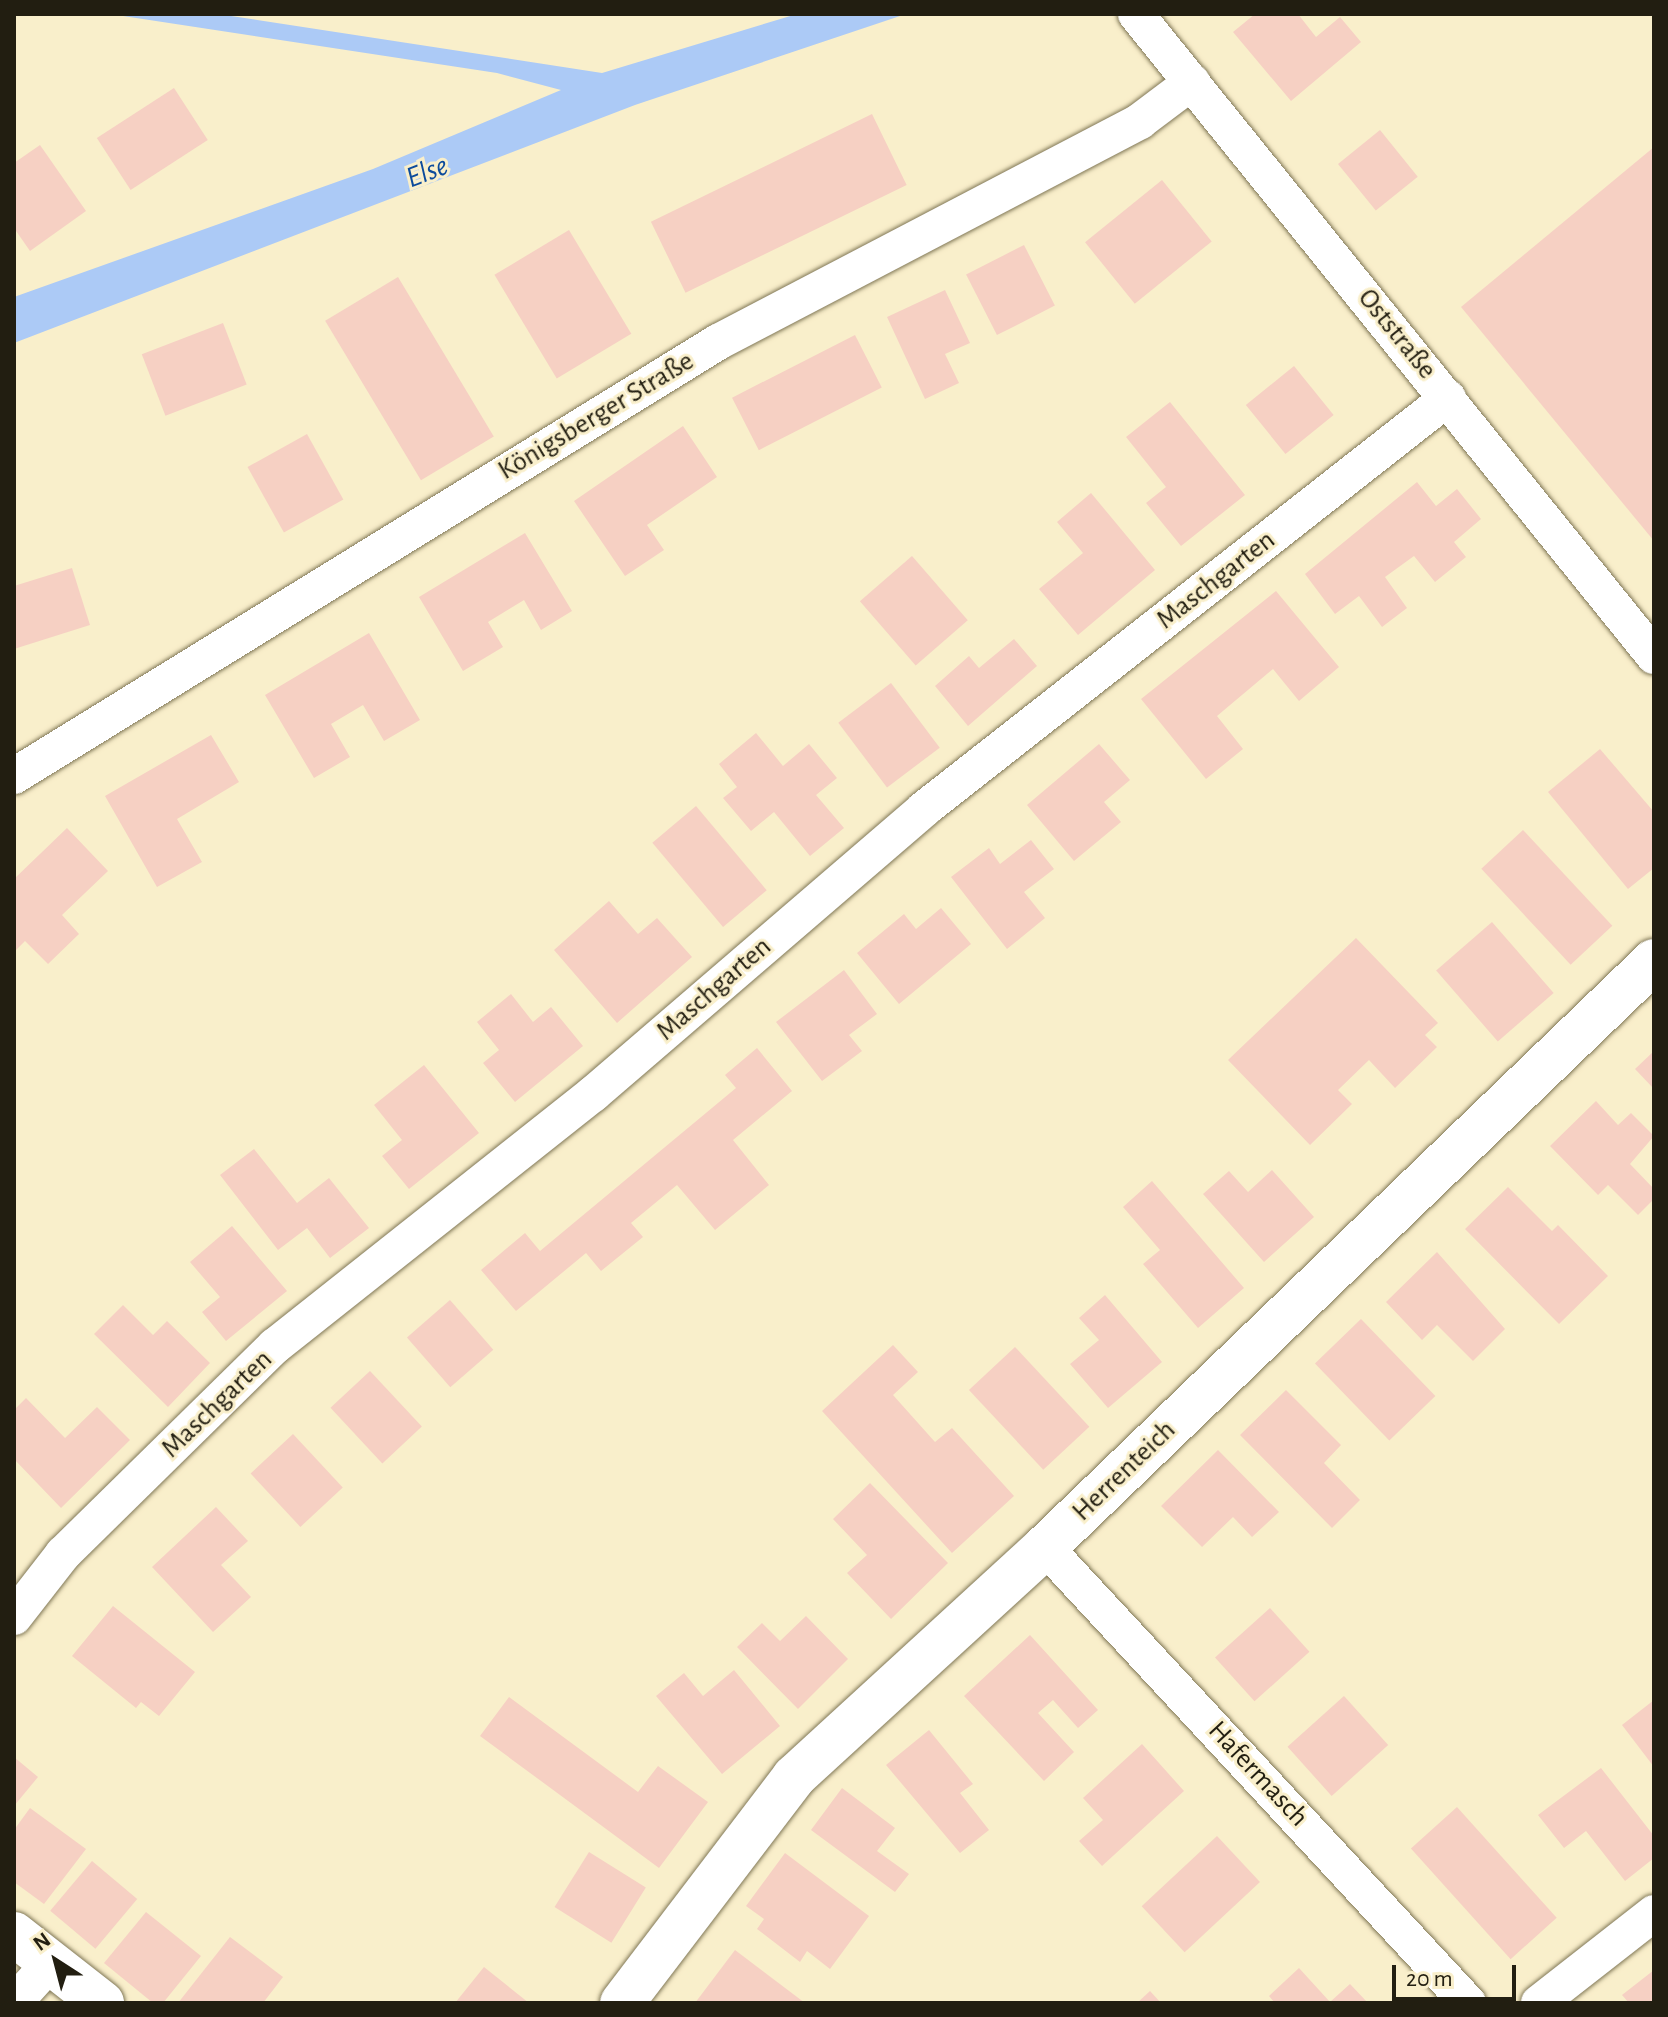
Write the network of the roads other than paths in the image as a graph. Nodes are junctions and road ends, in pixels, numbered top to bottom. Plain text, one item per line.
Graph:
1 (1136, 14) edge
2 (1192, 82) junction
3 (1448, 398) junction
4 (1654, 656) edge
5 (14, 776) edge
6 (1654, 961) edge
7 (1045, 1547) junction
8 (14, 1617) edge
9 (1654, 1913) edge
10 (14, 1934) edge
11 (50, 1963) junction
12 (14, 2003) edge
13 (102, 2003) edge
14 (622, 2003) edge
15 (1468, 2003) edge
16 (1539, 2003) edge

1 - 2 street, Oststraße
2 - 3 street, Oststraße
2 - 5 street, Königsberger Straße
3 - 4 street, Oststraße
3 - 8 street, Maschgarten
6 - 7 street, Herrenteich
7 - 14 street, Herrenteich
7 - 15 street, Hafermasch
9 - 16 street
10 - 11 street
11 - 12 street
11 - 13 street

